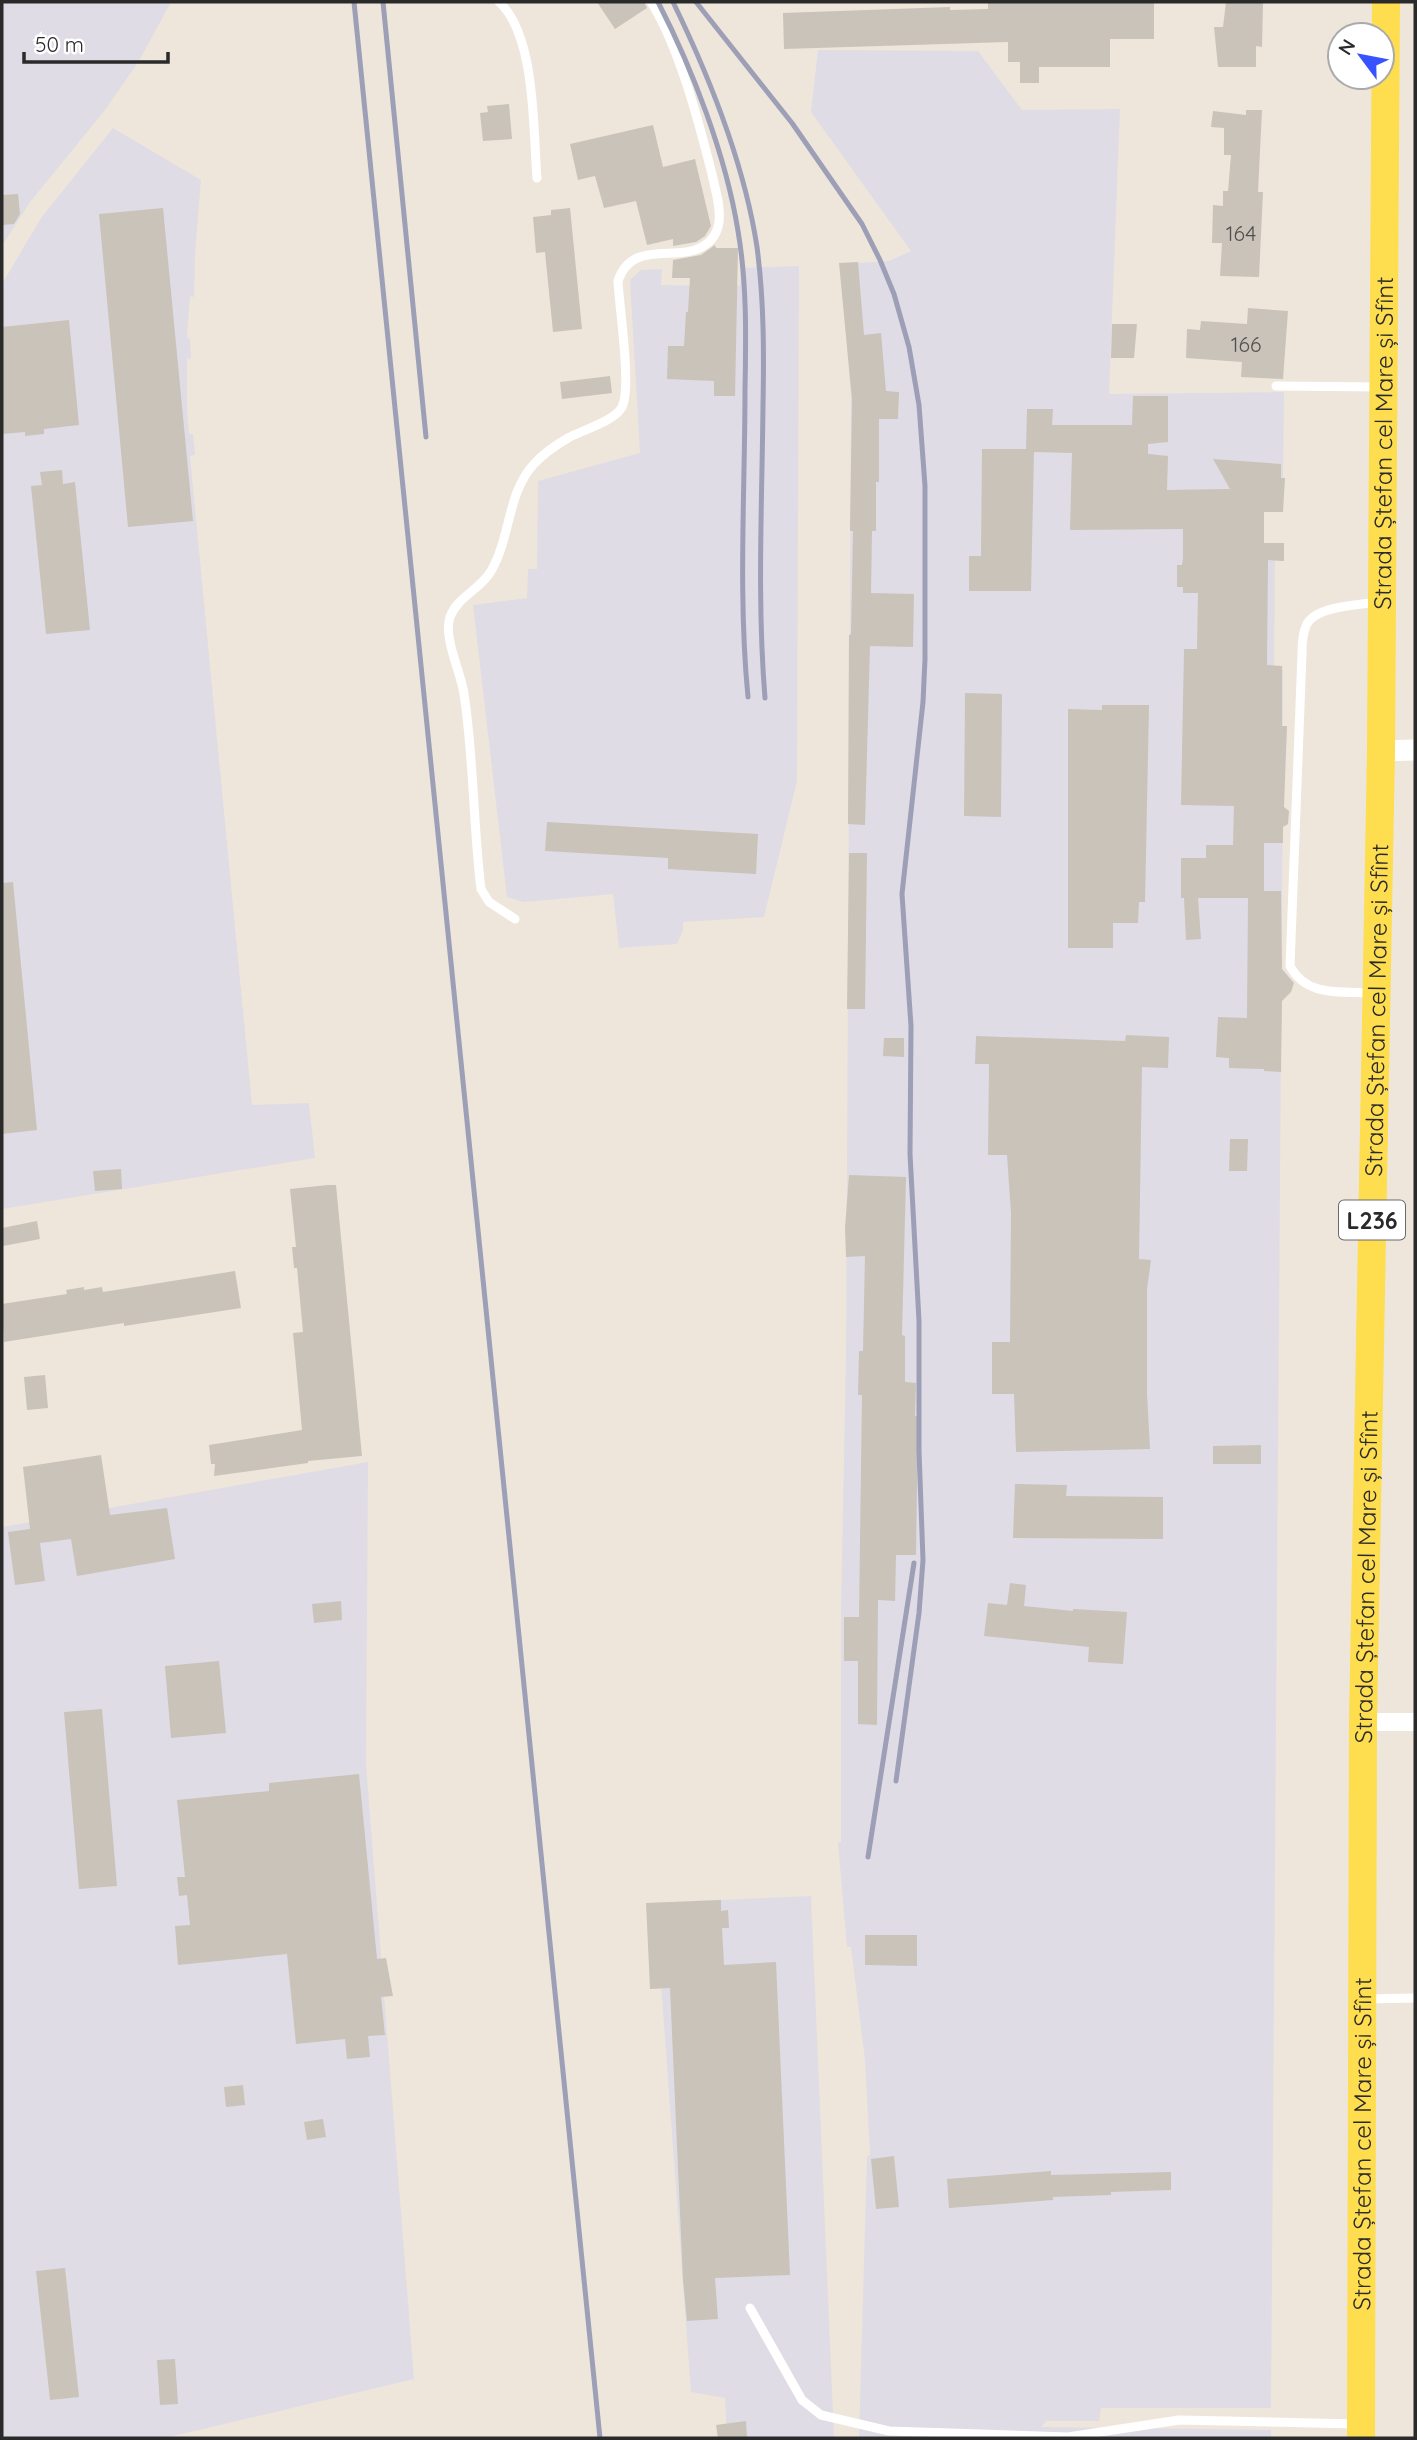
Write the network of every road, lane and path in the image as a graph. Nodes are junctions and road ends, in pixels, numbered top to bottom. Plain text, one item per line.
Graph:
1 (499, 2) edge
2 (651, 2) edge
3 (1386, 2) edge
4 (537, 178) dead end
5 (1276, 386) dead end
6 (1385, 387) junction
7 (1383, 601) junction
8 (1415, 750) edge
9 (1381, 751) junction
10 (515, 919) dead end
11 (1376, 993) junction
12 (1363, 1722) junction
13 (1415, 1722) edge
14 (1415, 1998) edge
15 (1363, 1999) junction
16 (750, 2308) dead end
17 (1362, 2431) edge

1 - 4 lane
2 - 10 lane
3 - 6 main road, Strada Ștefan cel Mare și Sfînt / L236
5 - 6 lane
6 - 7 main road, Strada Ștefan cel Mare și Sfînt / L236
7 - 9 main road, Strada Ștefan cel Mare și Sfînt / L236
7 - 11 lane
8 - 9 street
9 - 11 main road, Strada Ștefan cel Mare și Sfînt / L236
11 - 12 main road, Strada Ștefan cel Mare și Sfînt / L236
12 - 13 street
12 - 15 main road, Strada Ștefan cel Mare și Sfînt / L236
14 - 15 lane
15 - 17 main road, Strada Ștefan cel Mare și Sfînt / L236
16 - 17 lane

